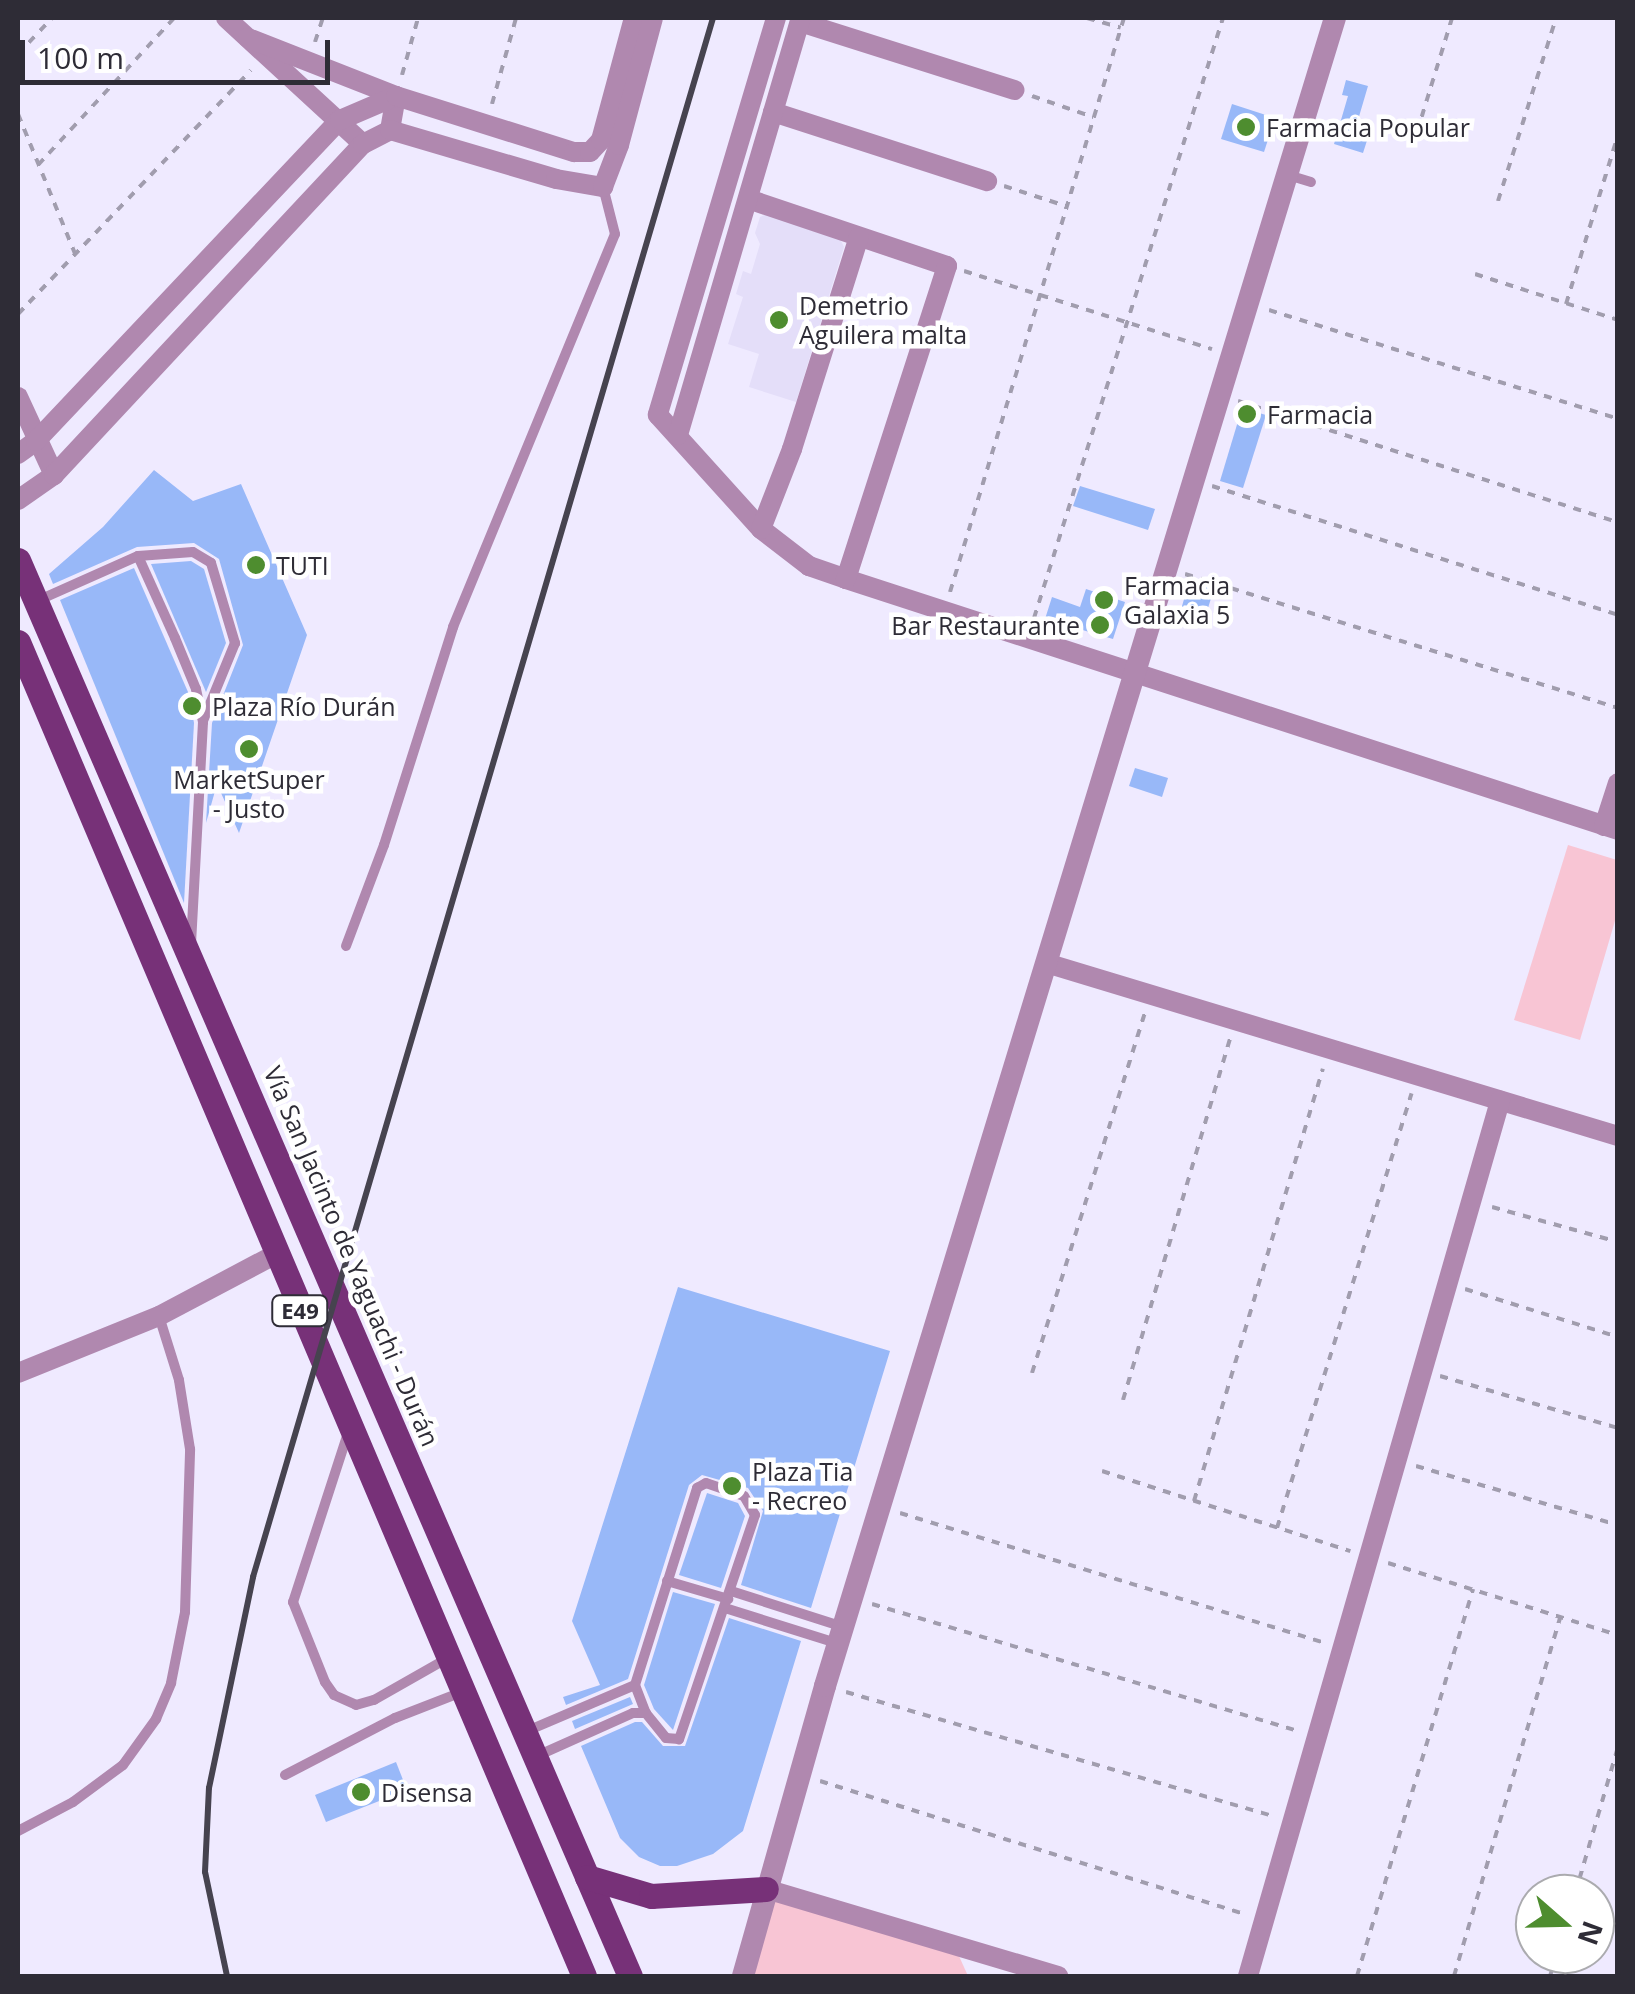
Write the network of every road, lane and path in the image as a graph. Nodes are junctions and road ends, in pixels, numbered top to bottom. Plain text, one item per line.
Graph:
1 (52, 18) edge
2 (174, 18) edge
3 (226, 18) edge
4 (323, 18) edge
5 (418, 18) edge
6 (516, 18) edge
7 (634, 18) edge
8 (653, 18) edge
9 (776, 18) edge
10 (1087, 18) edge
11 (1124, 18) edge
12 (1222, 18) edge
13 (1335, 18) edge
14 (1452, 18) edge
15 (1556, 18) edge
16 (800, 20) edge
17 (1120, 28) junction
18 (248, 38) junction
19 (18, 54) edge
20 (265, 56) junction
21 (309, 62) junction
22 (1014, 90) joint
23 (396, 96) junction
24 (773, 112) junction
25 (18, 114) edge
26 (1094, 117) junction
27 (340, 120) junction
28 (486, 124) junction
29 (390, 130) junction
30 (1416, 132) dead end
31 (1618, 135) edge
32 (363, 144) junction
33 (38, 165) junction
34 (1286, 174) junction
35 (987, 181) joint
36 (1311, 182) dead end
37 (603, 187) junction
38 (748, 199) junction
39 (1498, 201) dead end
40 (1066, 206) junction
41 (859, 236) junction
42 (74, 254) junction
43 (947, 266) junction
44 (1476, 274) dead end
45 (1040, 294) junction
46 (1247, 303) junction
47 (1566, 304) junction
48 (18, 314) edge
49 (1618, 320) edge
50 (1127, 322) junction
51 (1231, 355) junction
52 (1219, 395) junction
53 (18, 396) edge
54 (1618, 419) edge
55 (678, 435) junction
56 (36, 441) junction
57 (18, 454) edge
58 (54, 476) junction
59 (1193, 480) junction
60 (18, 500) edge
61 (1618, 522) edge
62 (761, 530) junction
63 (138, 556) junction
64 (18, 560) edge
65 (1166, 568) junction
66 (846, 579) junction
67 (36, 602) junction
68 (944, 610) junction
69 (1618, 615) edge
70 (1028, 636) junction
71 (18, 642) edge
72 (1135, 670) junction
73 (1618, 708) edge
74 (203, 722) junction
75 (1618, 783) edge
76 (1611, 828) edge
77 (346, 946) dead end
78 (190, 958) junction
79 (1046, 962) junction
80 (1150, 994) junction
81 (1236, 1020) junction
82 (1329, 1048) junction
83 (1417, 1076) junction
84 (1500, 1100) junction
85 (1618, 1136) edge
86 (1472, 1201) junction
87 (1618, 1242) edge
88 (276, 1254) junction
89 (1449, 1284) junction
90 (159, 1316) junction
91 (1618, 1338) edge
92 (1424, 1371) junction
93 (1032, 1373) dead end
94 (18, 1374) edge
95 (1123, 1400) dead end
96 (350, 1428) junction
97 (1618, 1428) edge
98 (1400, 1461) junction
99 (1102, 1471) dead end
100 (1194, 1500) junction
101 (880, 1507) junction
102 (1618, 1525) edge
103 (1278, 1528) junction
104 (1372, 1558) junction
105 (667, 1581) junction
106 (1473, 1590) junction
107 (852, 1598) junction
108 (728, 1599) junction
109 (1560, 1617) junction
110 (1618, 1634) edge
111 (841, 1636) junction
112 (1345, 1648) junction
113 (448, 1658) junction
114 (635, 1685) junction
115 (826, 1686) junction
116 (462, 1692) junction
117 (646, 1713) junction
118 (526, 1732) junction
119 (1318, 1737) junction
120 (1618, 1747) edge
121 (536, 1757) junction
122 (285, 1774) dead end
123 (799, 1774) junction
124 (1293, 1822) junction
125 (18, 1831) edge
126 (1580, 1874) edge
127 (587, 1877) junction
128 (766, 1890) junction
129 (1264, 1920) junction
130 (584, 1976) edge
131 (630, 1976) edge
132 (744, 1976) edge
133 (1058, 1976) edge
134 (1248, 1976) edge
135 (1357, 1976) edge
136 (1454, 1976) edge

1 - 19 path
2 - 33 path
3 - 18 street
4 - 21 path
5 - 23 path
6 - 28 path
7 - 28 street
8 - 37 street
9 - 55 street
10 - 17 path
11 - 17 path
12 - 50 path
13 - 34 street
14 - 30 path
15 - 39 path
16 - 22 street
16 - 24 street
17 - 26 path
18 - 20 street
18 - 21 street
20 - 27 street
20 - 42 path
21 - 23 street
22 - 26 path
23 - 27 street
23 - 28 street
23 - 29 street
24 - 35 street
24 - 38 street
25 - 33 path
26 - 40 path
27 - 32 street
27 - 56 street
29 - 32 street
29 - 37 street
31 - 47 path
32 - 58 street
33 - 42 path
34 - 36 lane
34 - 46 street
35 - 40 path
37 - 77 lane
38 - 41 street
38 - 55 street
40 - 45 path
41 - 43 street
41 - 62 street
42 - 48 path
43 - 45 path
43 - 66 street
44 - 47 path
45 - 50 path
45 - 68 path
46 - 51 street
46 - 54 path
47 - 49 path
50 - 51 path
50 - 70 path
51 - 52 street
52 - 59 street
52 - 61 path
53 - 56 street
55 - 62 street
56 - 57 street
56 - 58 street
58 - 60 street
59 - 65 street
59 - 69 path
62 - 66 street
63 - 67 lane
63 - 74 lane
63 - 74 lane
64 - 67 main road, Vía San Jacinto de Yaguachi - Durán / E49
65 - 72 street
65 - 73 path
66 - 68 street
67 - 78 main road, Vía San Jacinto de Yaguachi - Durán / E49
68 - 70 street
70 - 72 street
71 - 88 main road, E49
72 - 76 street
72 - 79 street
74 - 78 lane
75 - 76 street
78 - 118 main road, Vía San Jacinto de Yaguachi - Durán / E49
79 - 80 street
79 - 101 street
80 - 81 street
80 - 93 path
81 - 82 street
81 - 95 path
82 - 83 street
82 - 100 path
83 - 84 street
83 - 103 path
84 - 85 street
84 - 86 street
86 - 87 path
86 - 89 street
88 - 90 street
88 - 96 main road, E49
89 - 91 path
89 - 92 street
90 - 94 street
90 - 125 lane
92 - 97 path
92 - 98 street
96 - 113 main road, E49
96 - 113 lane
98 - 102 path
98 - 104 street
99 - 100 path
100 - 103 path
101 - 107 street
101 - 112 path
103 - 104 path
104 - 106 path
104 - 112 street
105 - 108 lane
105 - 108 lane
105 - 114 lane
106 - 109 path
106 - 135 path
107 - 111 street
107 - 119 path
108 - 111 lane
108 - 111 lane
108 - 117 lane
109 - 110 path
109 - 136 path
111 - 115 street
112 - 119 street
113 - 116 main road, E49
114 - 117 lane
114 - 118 lane
115 - 123 street
115 - 124 path
116 - 122 lane
116 - 130 main road, E49
117 - 121 lane
118 - 121 main road, Vía San Jacinto de Yaguachi - Durán / E49
119 - 124 street
120 - 126 path
121 - 127 main road, Vía San Jacinto de Yaguachi - Durán / E49
123 - 128 street
123 - 129 path
124 - 129 street
127 - 128 main road
127 - 131 main road, Vía San Jacinto de Yaguachi - Durán / E49
128 - 132 street
128 - 133 street
129 - 134 street

